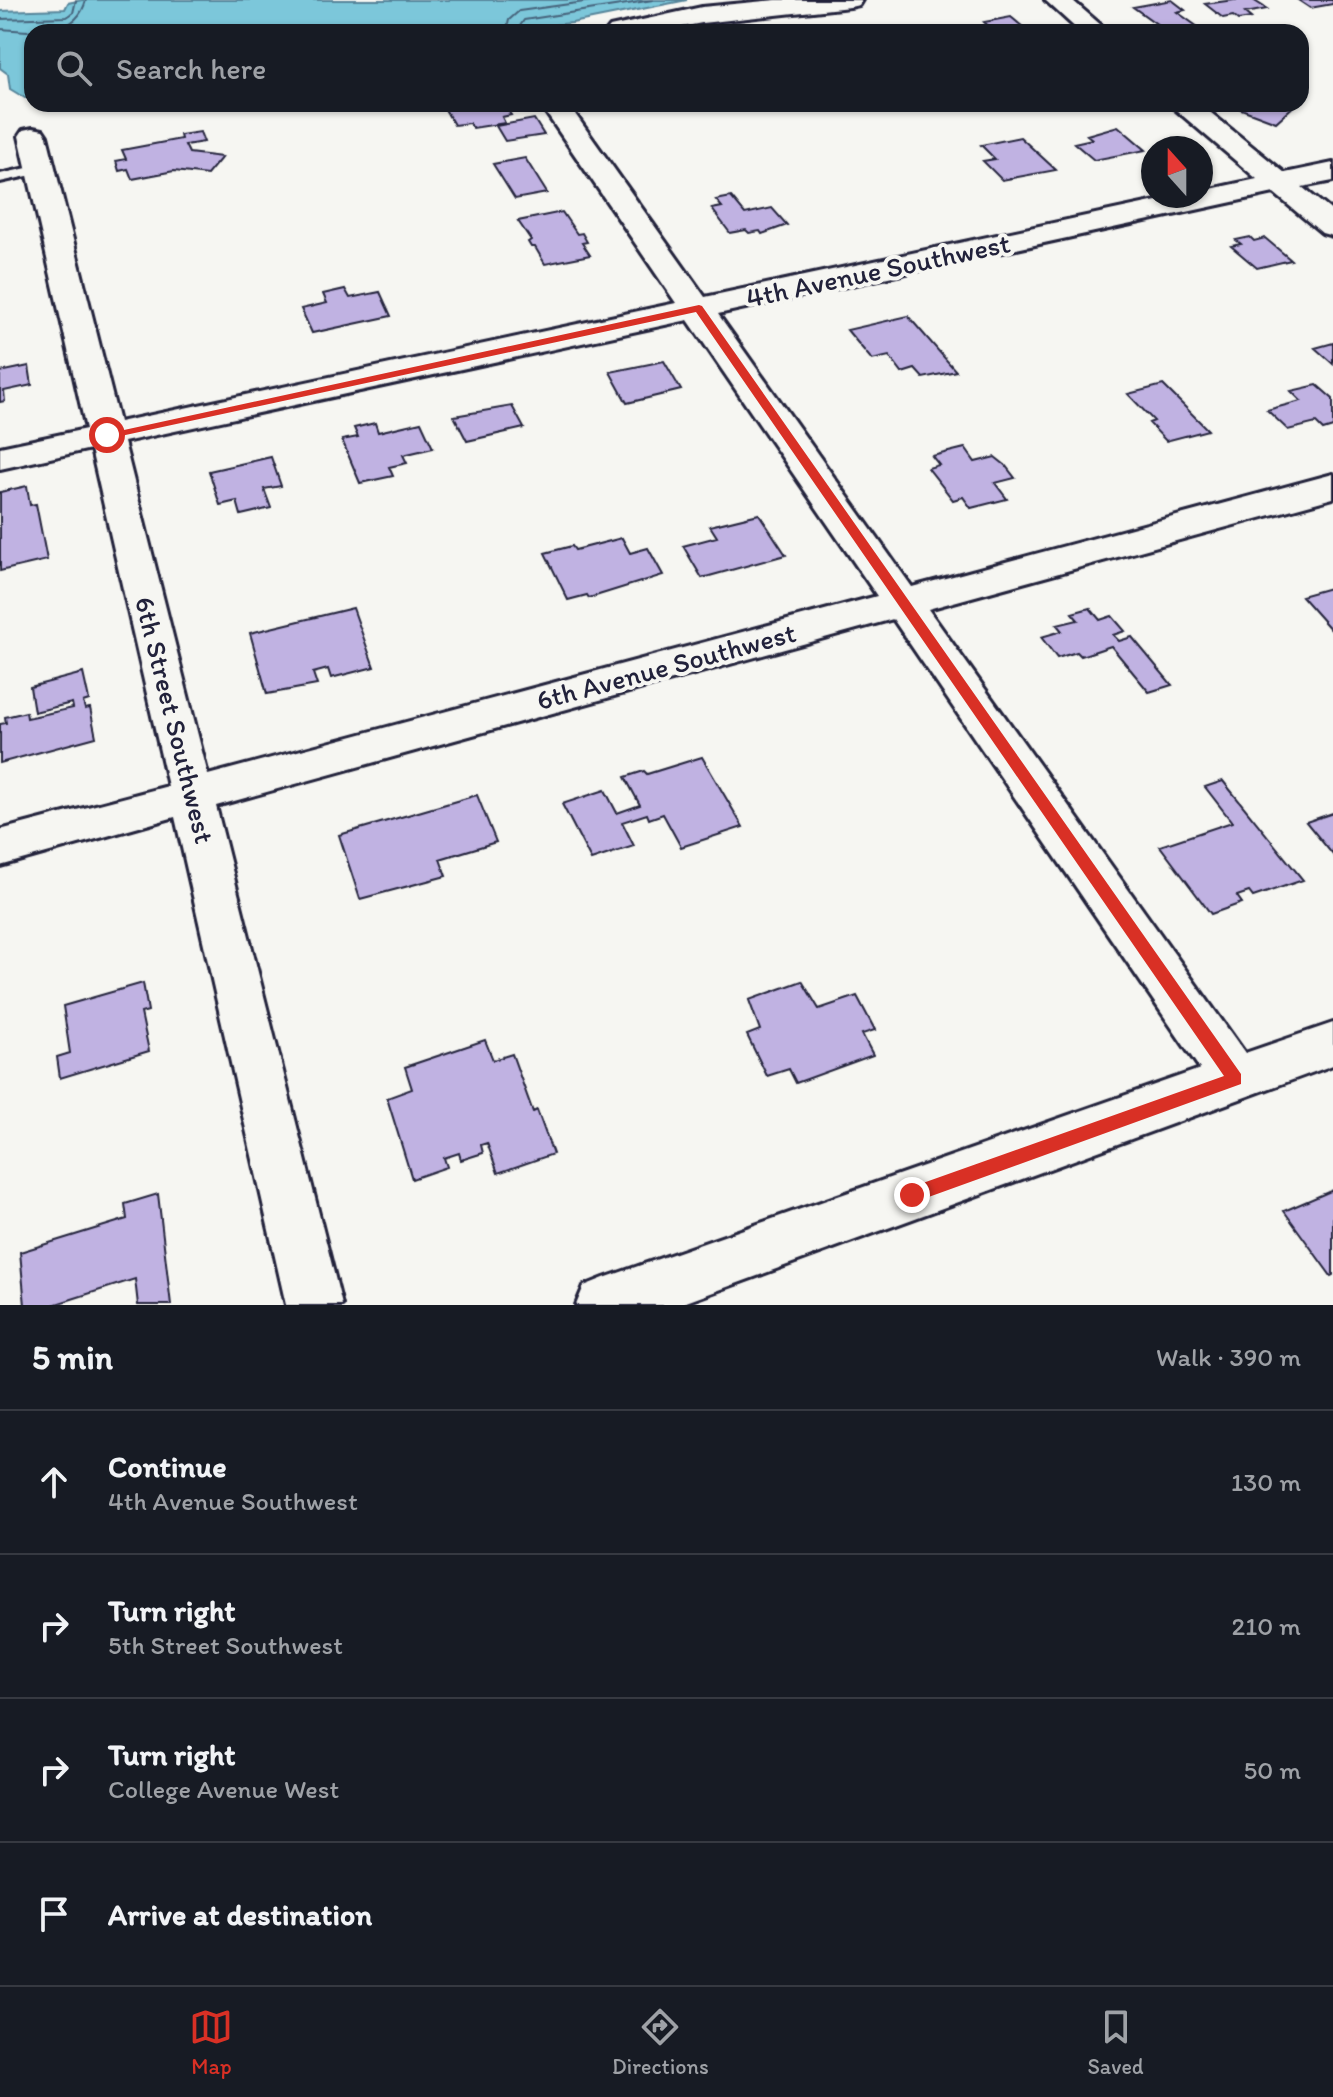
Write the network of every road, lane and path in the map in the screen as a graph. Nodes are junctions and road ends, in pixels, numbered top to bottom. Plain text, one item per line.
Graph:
1 (850, 0) edge
2 (1057, 0) edge
3 (658, 24) edge
4 (1086, 24) edge
5 (560, 112) edge
6 (1193, 112) edge
7 (37, 152) joint
8 (1333, 172) edge
9 (0, 178) edge
10 (1280, 183) junction
11 (1333, 227) edge
12 (699, 308) junction
13 (107, 435) junction
14 (0, 458) edge
15 (1333, 486) edge
16 (902, 601) junction
17 (193, 795) junction
18 (0, 848) edge
19 (1333, 1044) edge
20 (1235, 1079) junction
21 (314, 1305) edge
22 (604, 1305) edge

1 - 3 street
2 - 4 street
5 - 12 street
6 - 10 street
7 - 9 lane
7 - 13 street, 6th Street Southwest
8 - 10 street, 4th Avenue Southwest
10 - 11 street
10 - 12 street, 4th Avenue Southwest
12 - 13 street, 4th Avenue Southwest
12 - 16 street
13 - 14 street, 4th Avenue Southwest
13 - 17 street, 6th Street Southwest
15 - 16 street, 6th Avenue Southwest
16 - 17 street, 6th Avenue Southwest
16 - 20 street
17 - 18 street, 6th Avenue Southwest
17 - 21 street, 6th Street Southwest
19 - 20 street
20 - 22 street

